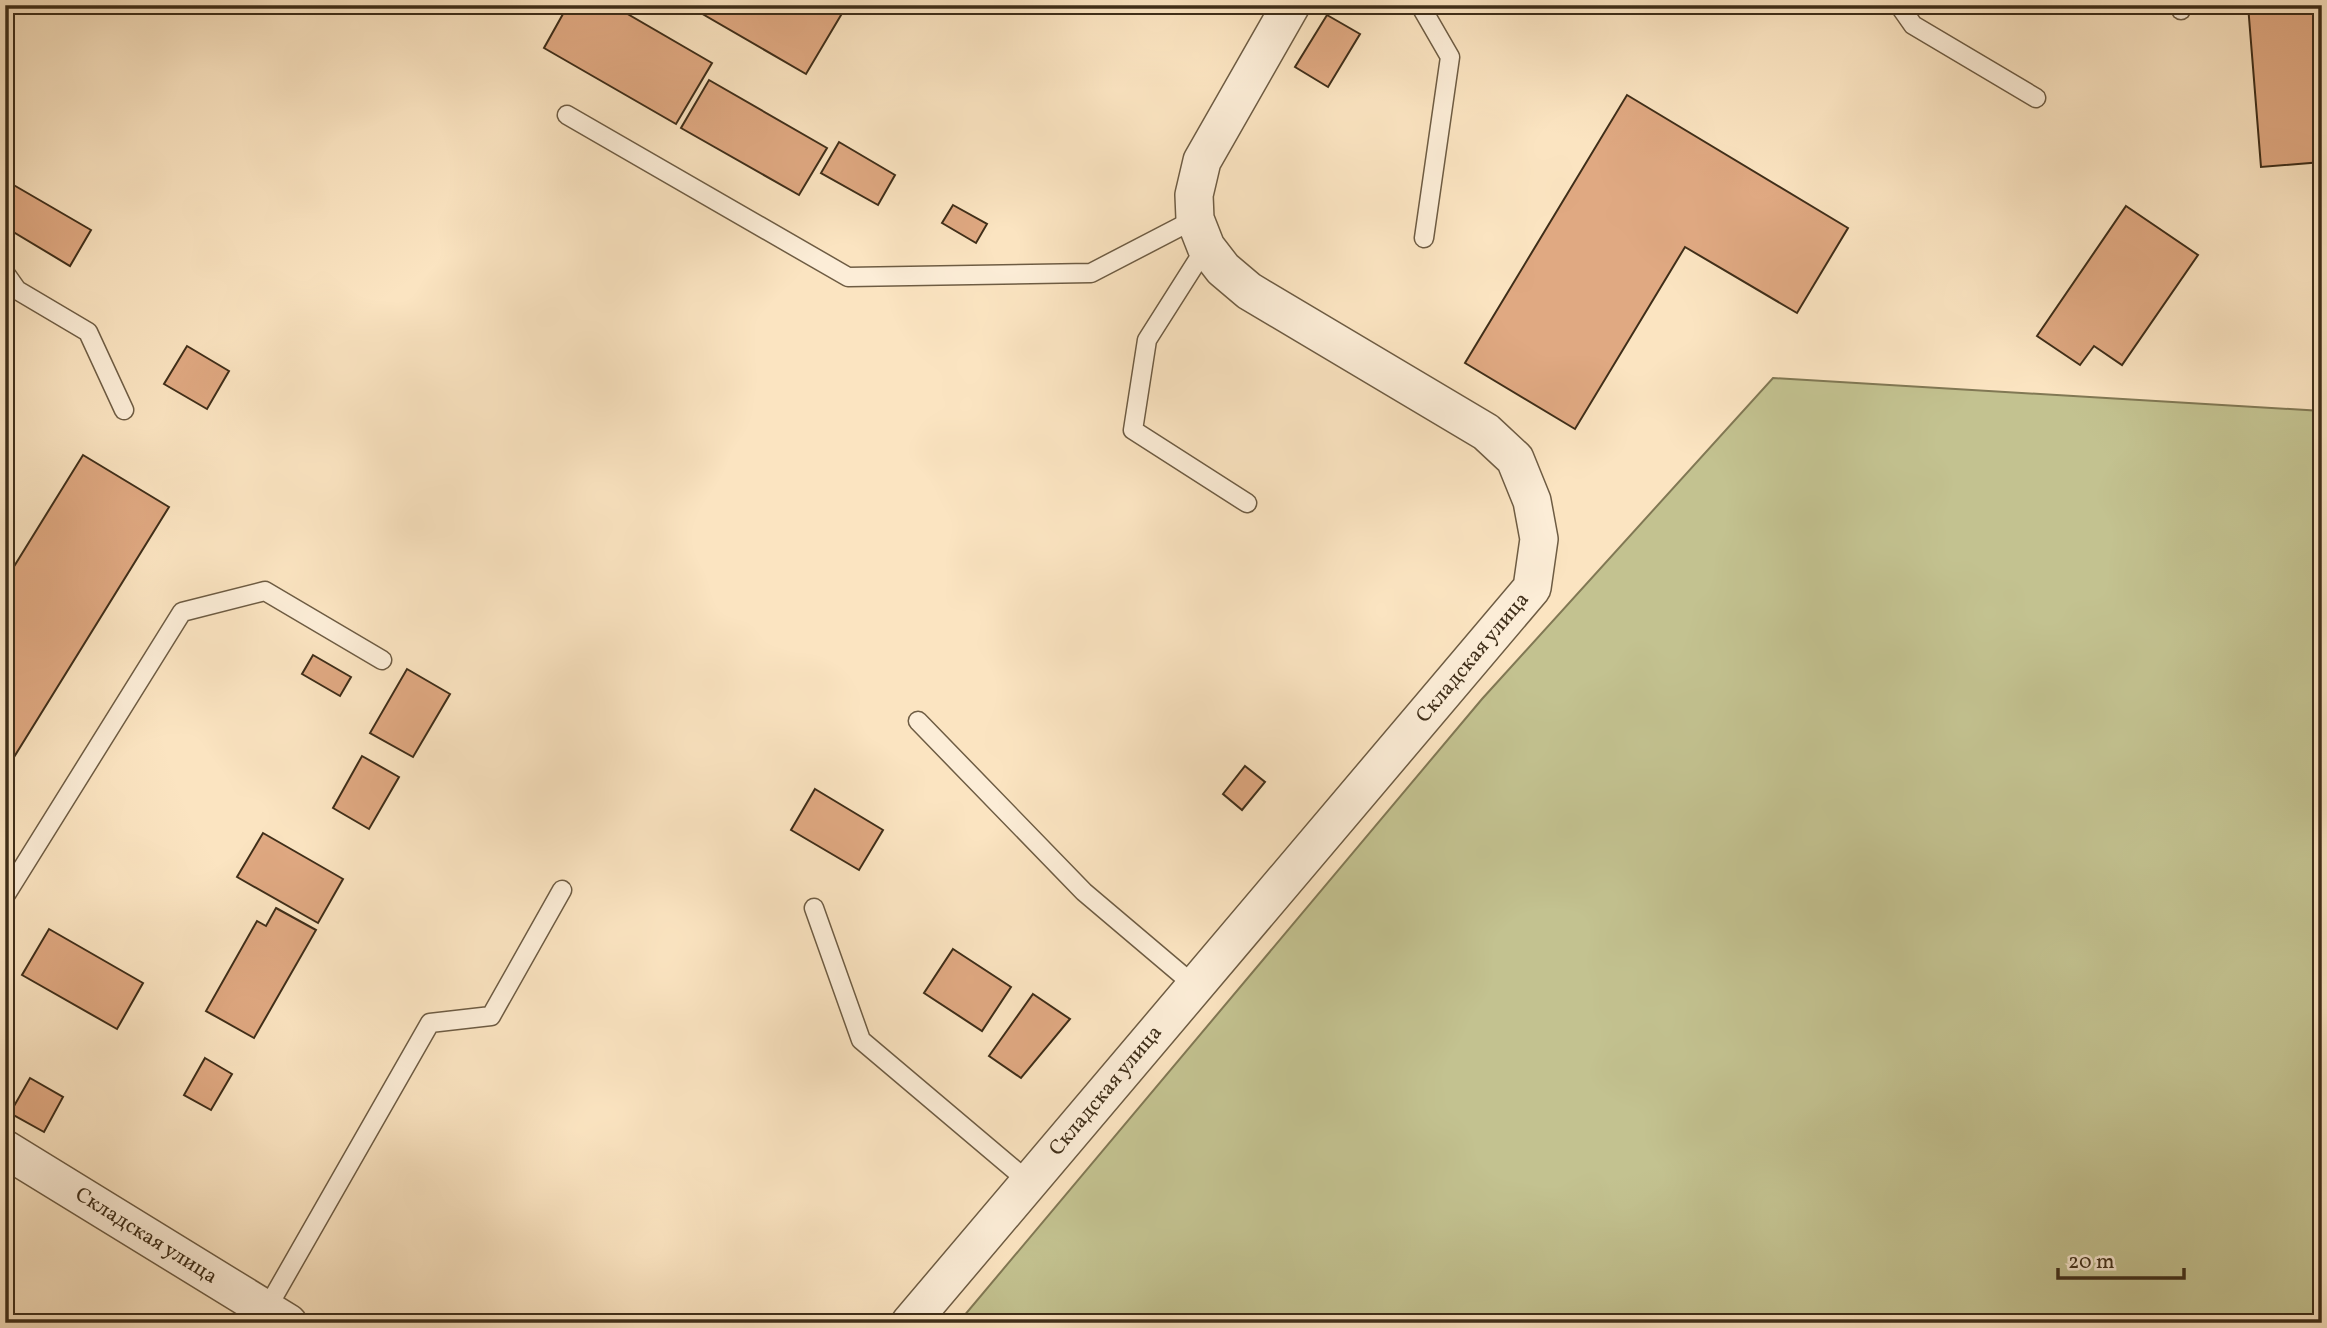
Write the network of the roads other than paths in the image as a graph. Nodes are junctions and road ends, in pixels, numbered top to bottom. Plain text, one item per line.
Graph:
1 (1291, 5) edge
2 (1420, 5) edge
3 (1899, 5) edge
4 (2036, 98) dead end
5 (566, 115) dead end
6 (1200, 233) junction
7 (1424, 238) dead end
8 (5, 272) edge
9 (124, 410) dead end
10 (1247, 503) dead end
11 (382, 660) dead end
12 (918, 720) dead end
13 (562, 890) dead end
14 (5, 896) edge
15 (814, 908) dead end
16 (1195, 986) junction
17 (5, 1149) edge
18 (1029, 1182) junction
19 (277, 1316) edge
20 (910, 1323) edge

1 - 6 street
2 - 7 lane
3 - 4 lane
5 - 6 lane
6 - 10 lane
6 - 16 street, Складская улица
8 - 9 lane
11 - 14 lane
12 - 16 lane
13 - 19 lane
15 - 18 lane
16 - 18 street, Складская улица
17 - 19 street, Складская улица
18 - 20 street, Складская улица

